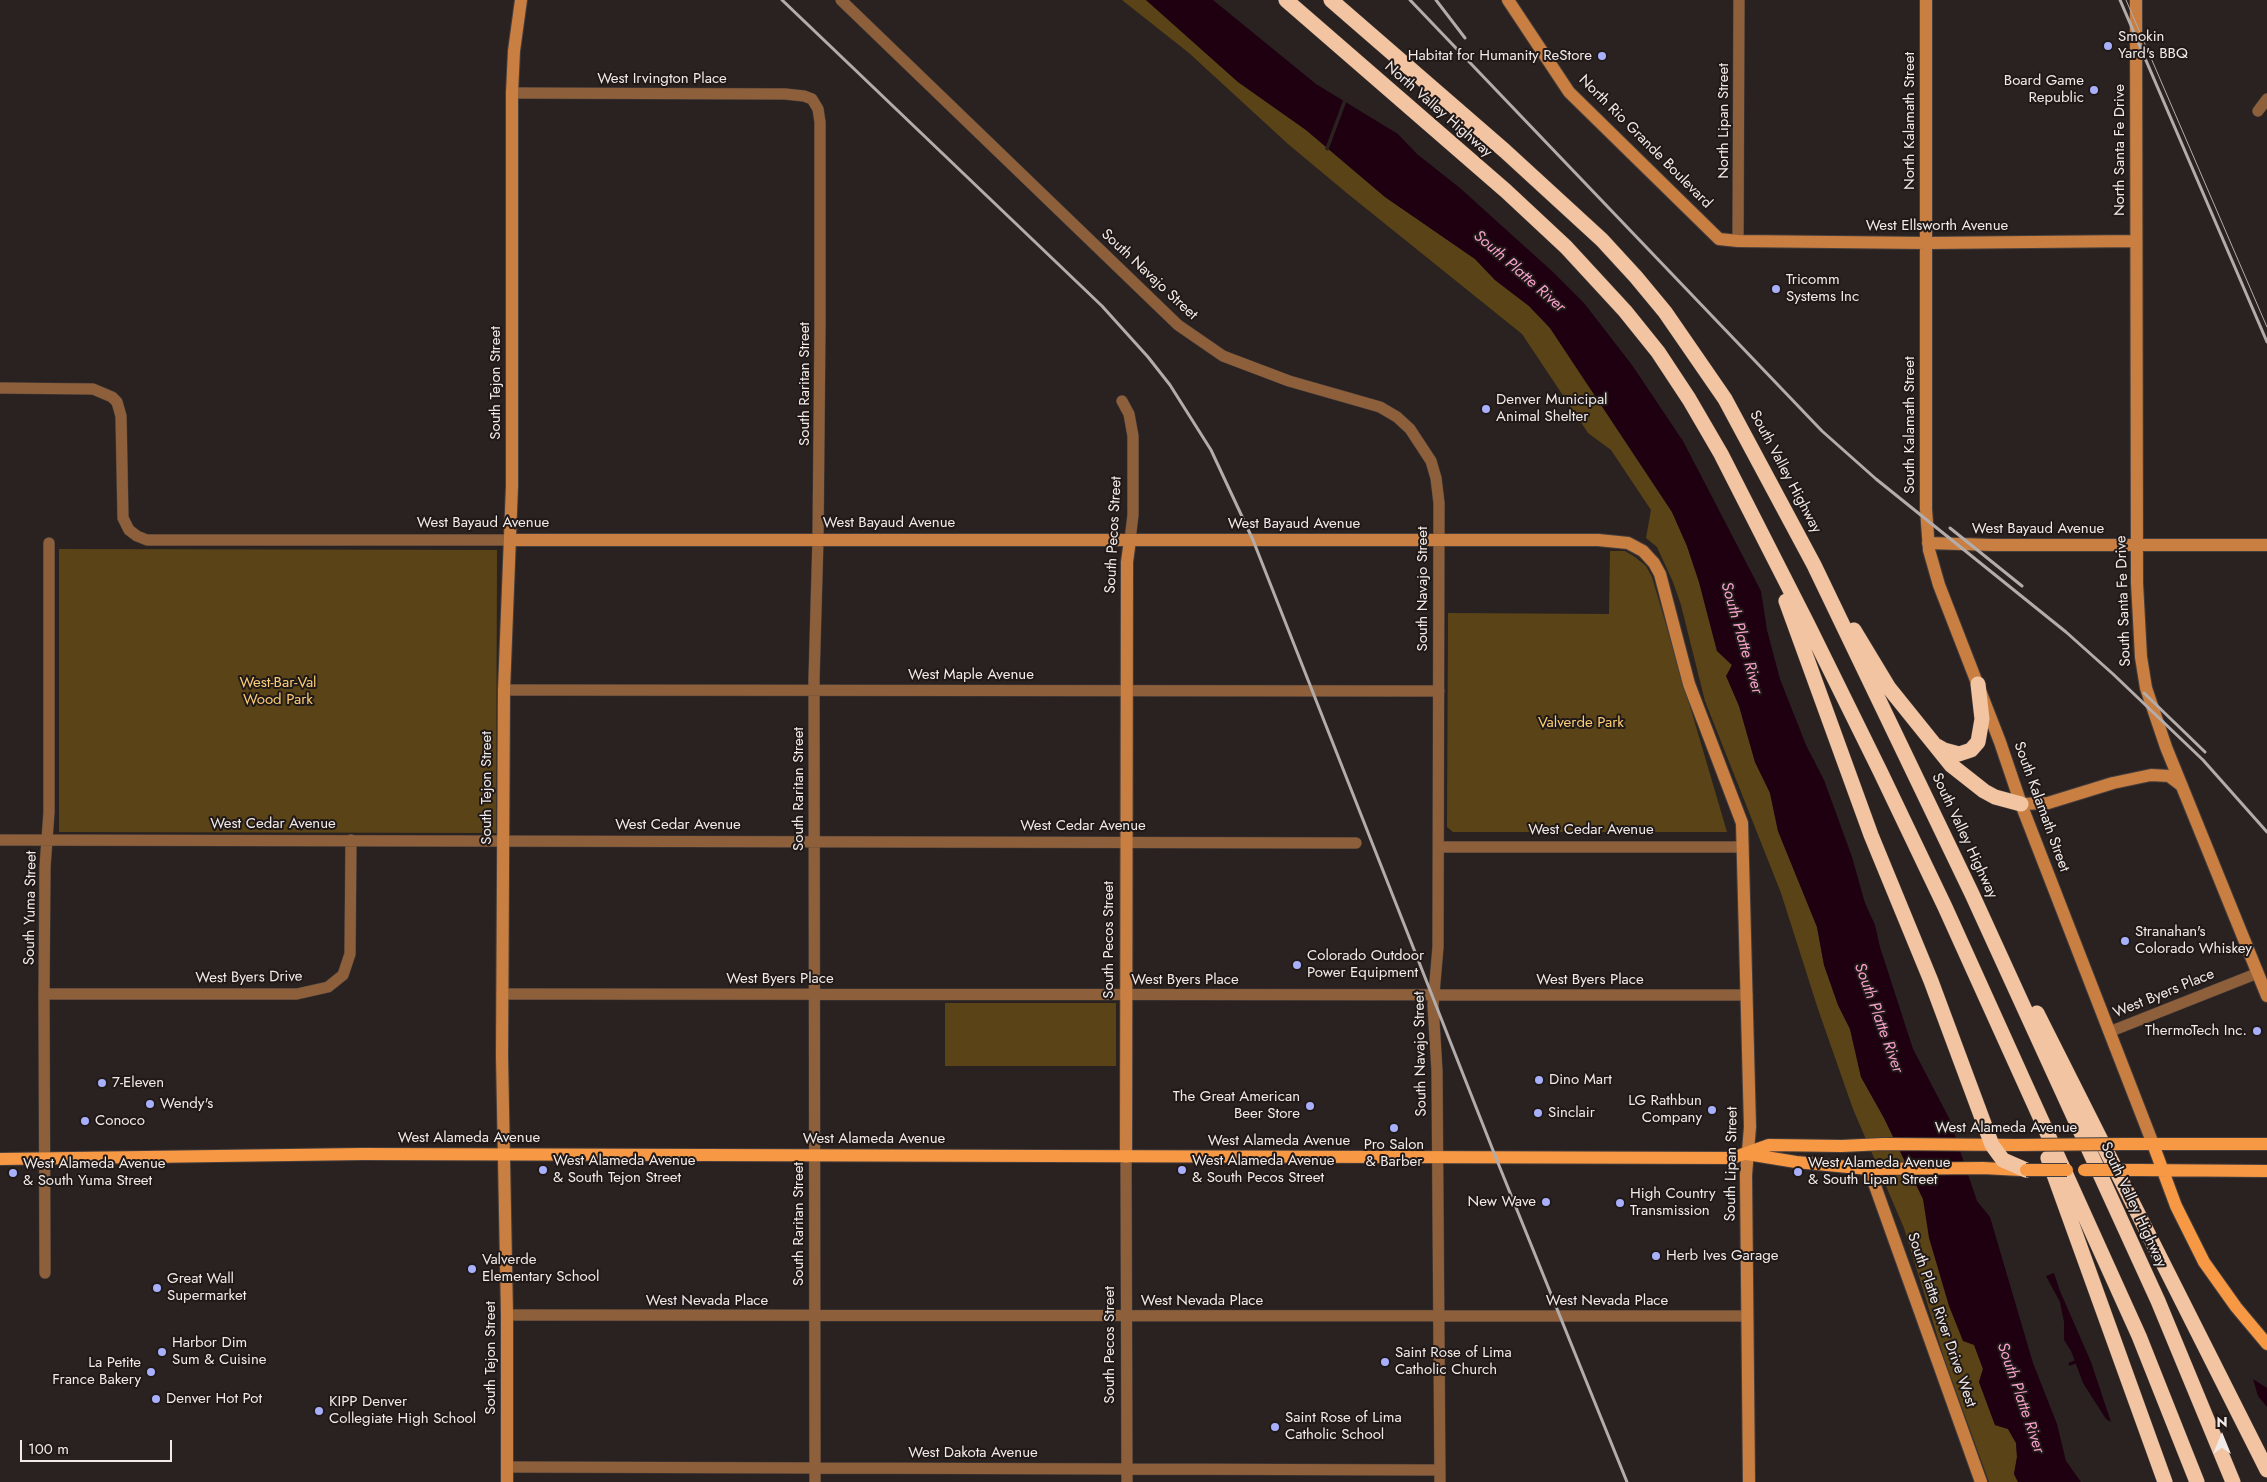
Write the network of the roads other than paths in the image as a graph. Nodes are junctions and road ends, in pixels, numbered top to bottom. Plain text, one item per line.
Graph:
1 (521, 0) edge
2 (841, 0) edge
3 (1286, 0) edge
4 (1331, 0) edge
5 (1508, 0) edge
6 (1739, 0) edge
7 (1926, 0) edge
8 (2136, 0) edge
9 (512, 94) junction
10 (812, 99) joint
11 (2267, 99) edge
12 (2258, 111) dead end
13 (1602, 240) joint
14 (1738, 241) junction
15 (2136, 241) junction
16 (1927, 243) junction
17 (0, 388) edge
18 (1122, 401) dead end
19 (1750, 512) junction
20 (818, 539) junction
21 (510, 540) junction
22 (1130, 540) junction
23 (1438, 540) junction
24 (49, 543) dead end
25 (1928, 543) junction
26 (2267, 545) edge
27 (2137, 546) junction
28 (1814, 565) junction
29 (1978, 684) junction
30 (814, 689) junction
31 (504, 690) junction
32 (1127, 690) junction
33 (1438, 691) junction
34 (1930, 741) junction
35 (2182, 786) junction
36 (2021, 804) junction
37 (0, 840) edge
38 (47, 840) junction
39 (351, 840) junction
40 (503, 841) junction
41 (814, 841) junction
42 (1125, 842) junction
43 (1356, 843) dead end
44 (1439, 846) junction
45 (1743, 846) junction
46 (1972, 894) junction
47 (1945, 907) junction
48 (2258, 973) junction
49 (44, 994) junction
50 (502, 994) junction
51 (814, 994) junction
52 (1125, 995) junction
53 (1433, 995) junction
54 (1747, 995) junction
55 (2267, 996) edge
56 (2109, 1032) junction
57 (2153, 1144) junction
58 (2267, 1144) edge
59 (1992, 1145) junction
60 (1746, 1154) junction
61 (505, 1155) junction
62 (813, 1156) junction
63 (1126, 1157) junction
64 (44, 1158) junction
65 (1437, 1158) junction
66 (0, 1159) edge
67 (1869, 1168) junction
68 (2026, 1170) junction
69 (2162, 1170) junction
70 (2267, 1171) edge
71 (44, 1273) dead end
72 (507, 1315) junction
73 (814, 1316) junction
74 (1126, 1316) junction
75 (1747, 1316) junction
76 (1438, 1317) junction
77 (2267, 1344) edge
78 (508, 1467) junction
79 (815, 1468) junction
80 (1127, 1469) junction
81 (1439, 1470) junction
82 (2267, 1470) edge
83 (507, 1482) edge
84 (815, 1482) edge
85 (1127, 1482) edge
86 (1440, 1482) edge
87 (1749, 1482) edge
88 (1981, 1482) edge
89 (2165, 1482) edge
90 (2198, 1482) edge
91 (2233, 1482) edge

1 - 9 street, South Tejon Street
2 - 23 street, South Navajo Street
3 - 19 highway, North Valley Highway
4 - 13 highway, North Valley Highway
5 - 14 street, North Rio Grande Boulevard
6 - 14 street, North Lipan Street
7 - 16 street, North Kalamath Street
8 - 15 street, North Santa Fe Drive
9 - 10 street, West Irvington Place
9 - 21 street, South Tejon Street
10 - 20 street, South Raritan Street
11 - 12 street
13 - 28 highway, South Valley Highway
14 - 16 street, West Ellsworth Avenue
15 - 16 street, West Ellsworth Avenue
15 - 27 street, South Santa Fe Drive
16 - 25 street, South Kalamath Street
17 - 21 street, West Bayaud Avenue
18 - 22 street, South Pecos Street
19 - 47 highway
19 - 59 highway
20 - 21 street, West Bayaud Avenue
20 - 22 street, West Bayaud Avenue
20 - 30 street, South Raritan Street
21 - 31 street, South Tejon Street
22 - 23 street, West Bayaud Avenue
22 - 32 street, South Pecos Street
23 - 33 street, South Navajo Street
23 - 45 street, West Bayaud Avenue
24 - 38 street, South Yuma Street
25 - 27 street, West Bayaud Avenue
25 - 29 street, South Kalamath Street
26 - 27 street, West Bayaud Avenue
27 - 35 street, South Santa Fe Drive
28 - 34 highway
28 - 46 highway, South Valley Highway
29 - 34 highway
29 - 36 street, South Kalamath Street
30 - 31 street, West Maple Avenue
30 - 32 street, West Maple Avenue
30 - 41 street, South Raritan Street
31 - 40 street, South Tejon Street
32 - 33 street, West Maple Avenue
32 - 42 street, South Pecos Street
33 - 44 street, South Navajo Street
34 - 36 highway
35 - 36 street
35 - 48 street, South Santa Fe Drive
36 - 56 street, South Kalamath Street
37 - 38 street, West Cedar Avenue
38 - 39 street, West Cedar Avenue
38 - 49 street, South Yuma Street
39 - 40 street, West Cedar Avenue
39 - 49 street, West Byers Drive
40 - 41 street, West Cedar Avenue
40 - 50 street, South Tejon Street
41 - 42 street, West Cedar Avenue
41 - 51 street, South Raritan Street
42 - 43 street, West Cedar Avenue
42 - 52 street, South Pecos Street
44 - 45 street, West Cedar Avenue
44 - 53 street, South Navajo Street
45 - 54 street, South Lipan Street
46 - 82 highway
46 - 91 highway, South Valley Highway
47 - 89 highway
47 - 90 highway
48 - 55 street, South Santa Fe Drive
48 - 56 street, West Byers Place
49 - 64 street, South Yuma Street
50 - 51 street, West Byers Place
50 - 61 street, South Tejon Street
51 - 52 street, West Byers Place
51 - 62 street, South Raritan Street
52 - 53 street, West Byers Place
52 - 63 street, South Pecos Street
53 - 54 street, West Byers Place
53 - 65 street, South Navajo Street
54 - 60 street, South Lipan Street
56 - 57 street, South Kalamath Street
57 - 58 main road, West Alameda Avenue
57 - 59 main road, West Alameda Avenue, bridge
57 - 69 main road, South Kalamath Street
59 - 60 main road, West Alameda Avenue
59 - 68 highway
60 - 65 main road, West Alameda Avenue
60 - 67 main road, West Alameda Avenue
60 - 75 street, South Lipan Street
61 - 62 main road, West Alameda Avenue
61 - 64 main road, West Alameda Avenue
61 - 72 street, South Tejon Street
62 - 63 main road, West Alameda Avenue
62 - 73 street, South Raritan Street
63 - 65 main road, West Alameda Avenue
63 - 74 street, South Pecos Street
64 - 66 main road, West Alameda Avenue
64 - 71 street, South Yuma Street
65 - 76 street, South Navajo Street
67 - 68 main road, West Alameda Avenue
67 - 88 street, South Platte River Drive West
68 - 69 main road, West Alameda Avenue, bridge
69 - 70 main road, West Alameda Avenue
69 - 77 main road, South Kalamath Street
72 - 73 street, West Nevada Place
72 - 78 street, South Tejon Street
73 - 74 street, West Nevada Place
73 - 79 street, South Raritan Street
74 - 76 street, West Nevada Place
74 - 80 street, South Pecos Street
75 - 76 street, West Nevada Place
75 - 87 street, South Lipan Street
76 - 81 street, South Navajo Street
78 - 79 street, West Dakota Avenue
78 - 83 street, South Tejon Street
79 - 80 street, West Dakota Avenue
79 - 84 street, South Raritan Street
80 - 81 street, West Dakota Avenue
80 - 85 street, South Pecos Street
81 - 86 street, South Navajo Street

